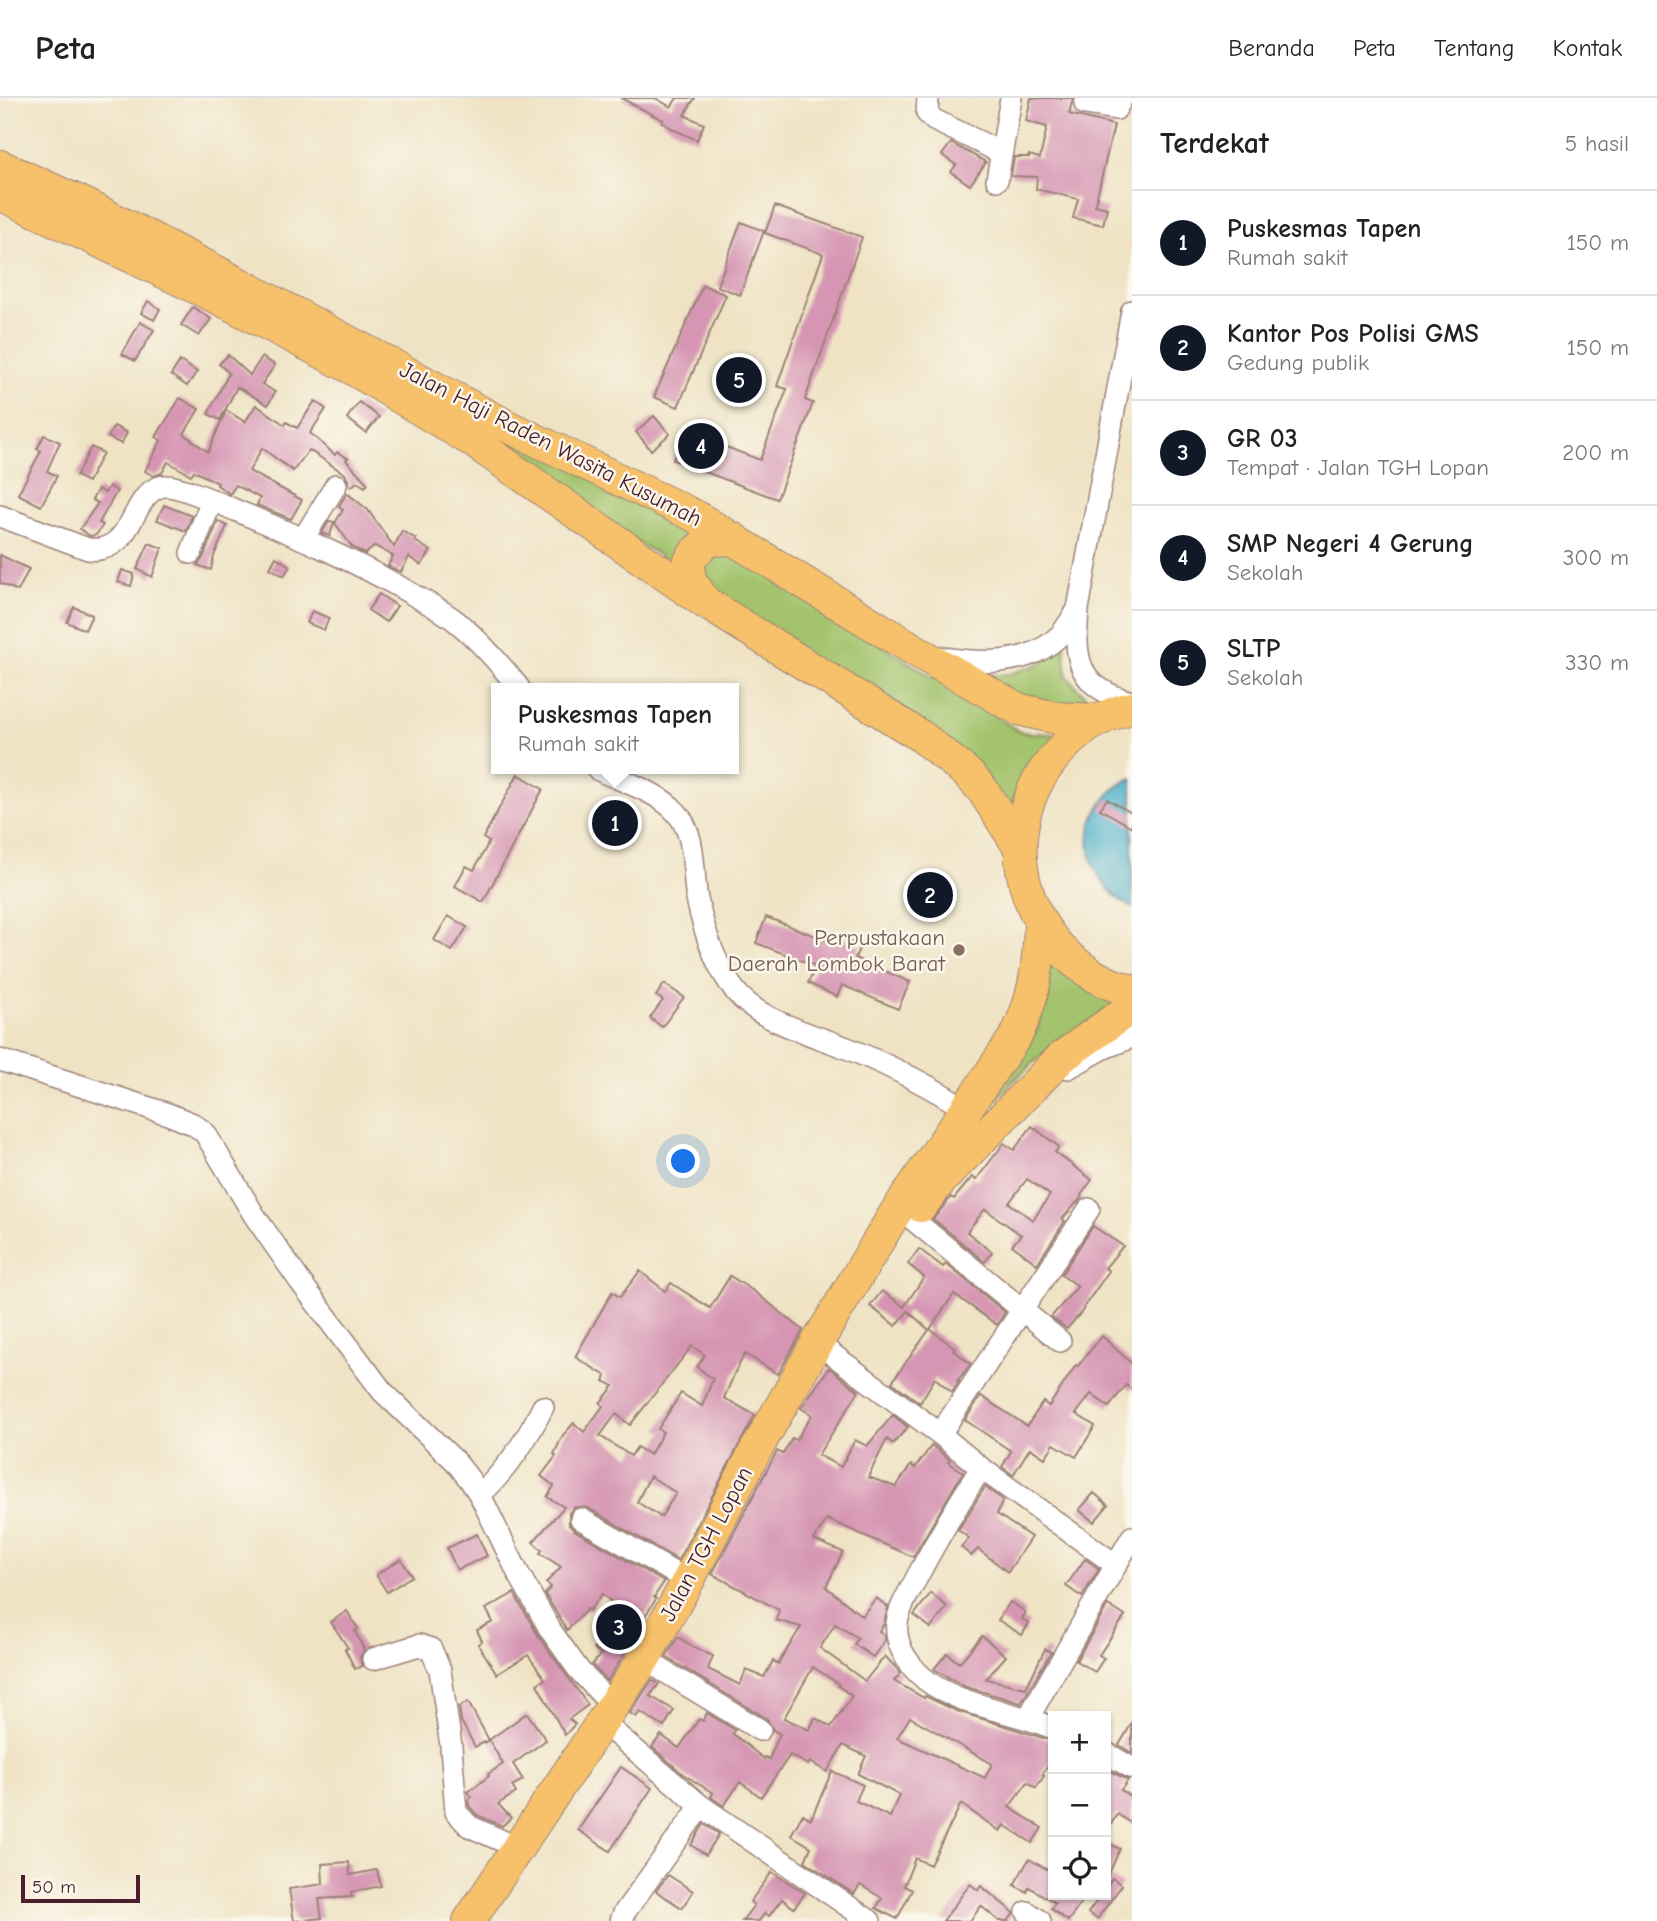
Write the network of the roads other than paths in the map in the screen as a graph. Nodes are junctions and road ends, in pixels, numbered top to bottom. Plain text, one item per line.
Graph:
1 (929, 98) edge
2 (1011, 98) edge
3 (1122, 98) edge
4 (1085, 104) dead end
5 (1000, 152) junction
6 (0, 166) edge
7 (997, 180) dead end
8 (0, 194) edge
9 (77, 215) junction
10 (1132, 311) edge
11 (336, 485) dead end
12 (212, 500) junction
13 (0, 516) edge
14 (303, 538) junction
15 (734, 538) junction
16 (191, 553) dead end
17 (706, 603) junction
18 (1078, 609) junction
19 (923, 655) junction
20 (515, 683) edge
21 (1132, 702) edge
22 (1132, 708) edge
23 (1098, 720) junction
24 (607, 774) edge
25 (1020, 848) junction
26 (1040, 923) junction
27 (1132, 991) edge
28 (1132, 1007) edge
29 (1132, 1037) edge
30 (0, 1060) edge
31 (1026, 1091) junction
32 (967, 1110) junction
33 (934, 1172) junction
34 (1089, 1209) dead end
35 (911, 1218) junction
36 (843, 1302) junction
37 (1022, 1308) junction
38 (1060, 1341) dead end
39 (817, 1343) junction
40 (543, 1407) dead end
41 (940, 1434) junction
42 (981, 1468) junction
43 (480, 1495) junction
44 (581, 1519) dead end
45 (1132, 1537) edge
46 (1116, 1565) junction
47 (688, 1581) junction
48 (373, 1659) dead end
49 (644, 1659) junction
50 (608, 1715) junction
51 (1028, 1718) junction
52 (1048, 1726) edge
53 (760, 1730) dead end
54 (1111, 1756) edge
55 (1132, 1768) edge
56 (701, 1806) junction
57 (516, 1847) junction
58 (469, 1921) edge
59 (621, 1921) edge
60 (870, 1921) edge

1 - 5 street
2 - 5 street
3 - 4 street
5 - 7 street
6 - 9 highway, Jalan Haji Raden Wasita Kusumah
8 - 9 highway, Jalan Haji Raden Wasita Kusumah
9 - 15 highway, Jalan Haji Raden Wasita Kusumah
9 - 17 highway, Jalan Haji Raden Wasita Kusumah
10 - 18 street
11 - 14 street
12 - 13 street
12 - 14 street
12 - 16 street
14 - 20 street
15 - 17 highway
15 - 19 highway, Jalan Haji Raden Wasita Kusumah
17 - 25 highway, Jalan Haji Raden Wasita Kusumah
18 - 19 street
18 - 21 street
19 - 23 highway, Jalan Haji Raden Wasita Kusumah
22 - 23 highway
23 - 25 highway
24 - 32 street
25 - 26 highway
26 - 27 highway
26 - 32 highway
28 - 31 highway
29 - 31 street
30 - 43 street
31 - 33 highway
32 - 33 highway
33 - 35 highway
33 - 36 highway
34 - 37 street
35 - 36 highway
35 - 37 street
36 - 39 highway, Jalan TGH Lopan
37 - 38 street
37 - 41 street
39 - 41 street
39 - 47 highway, Jalan TGH Lopan
40 - 43 street
41 - 42 street
42 - 46 street
42 - 51 street
43 - 50 street
44 - 47 street
45 - 46 street
46 - 51 street
47 - 49 highway, Jalan TGH Lopan
48 - 57 street
49 - 50 highway, Jalan TGH Lopan
49 - 53 street
50 - 56 street
50 - 57 highway, Jalan TGH Lopan
51 - 52 street
54 - 55 street
56 - 59 street
56 - 60 street
57 - 58 highway, Jalan TGH Lopan

